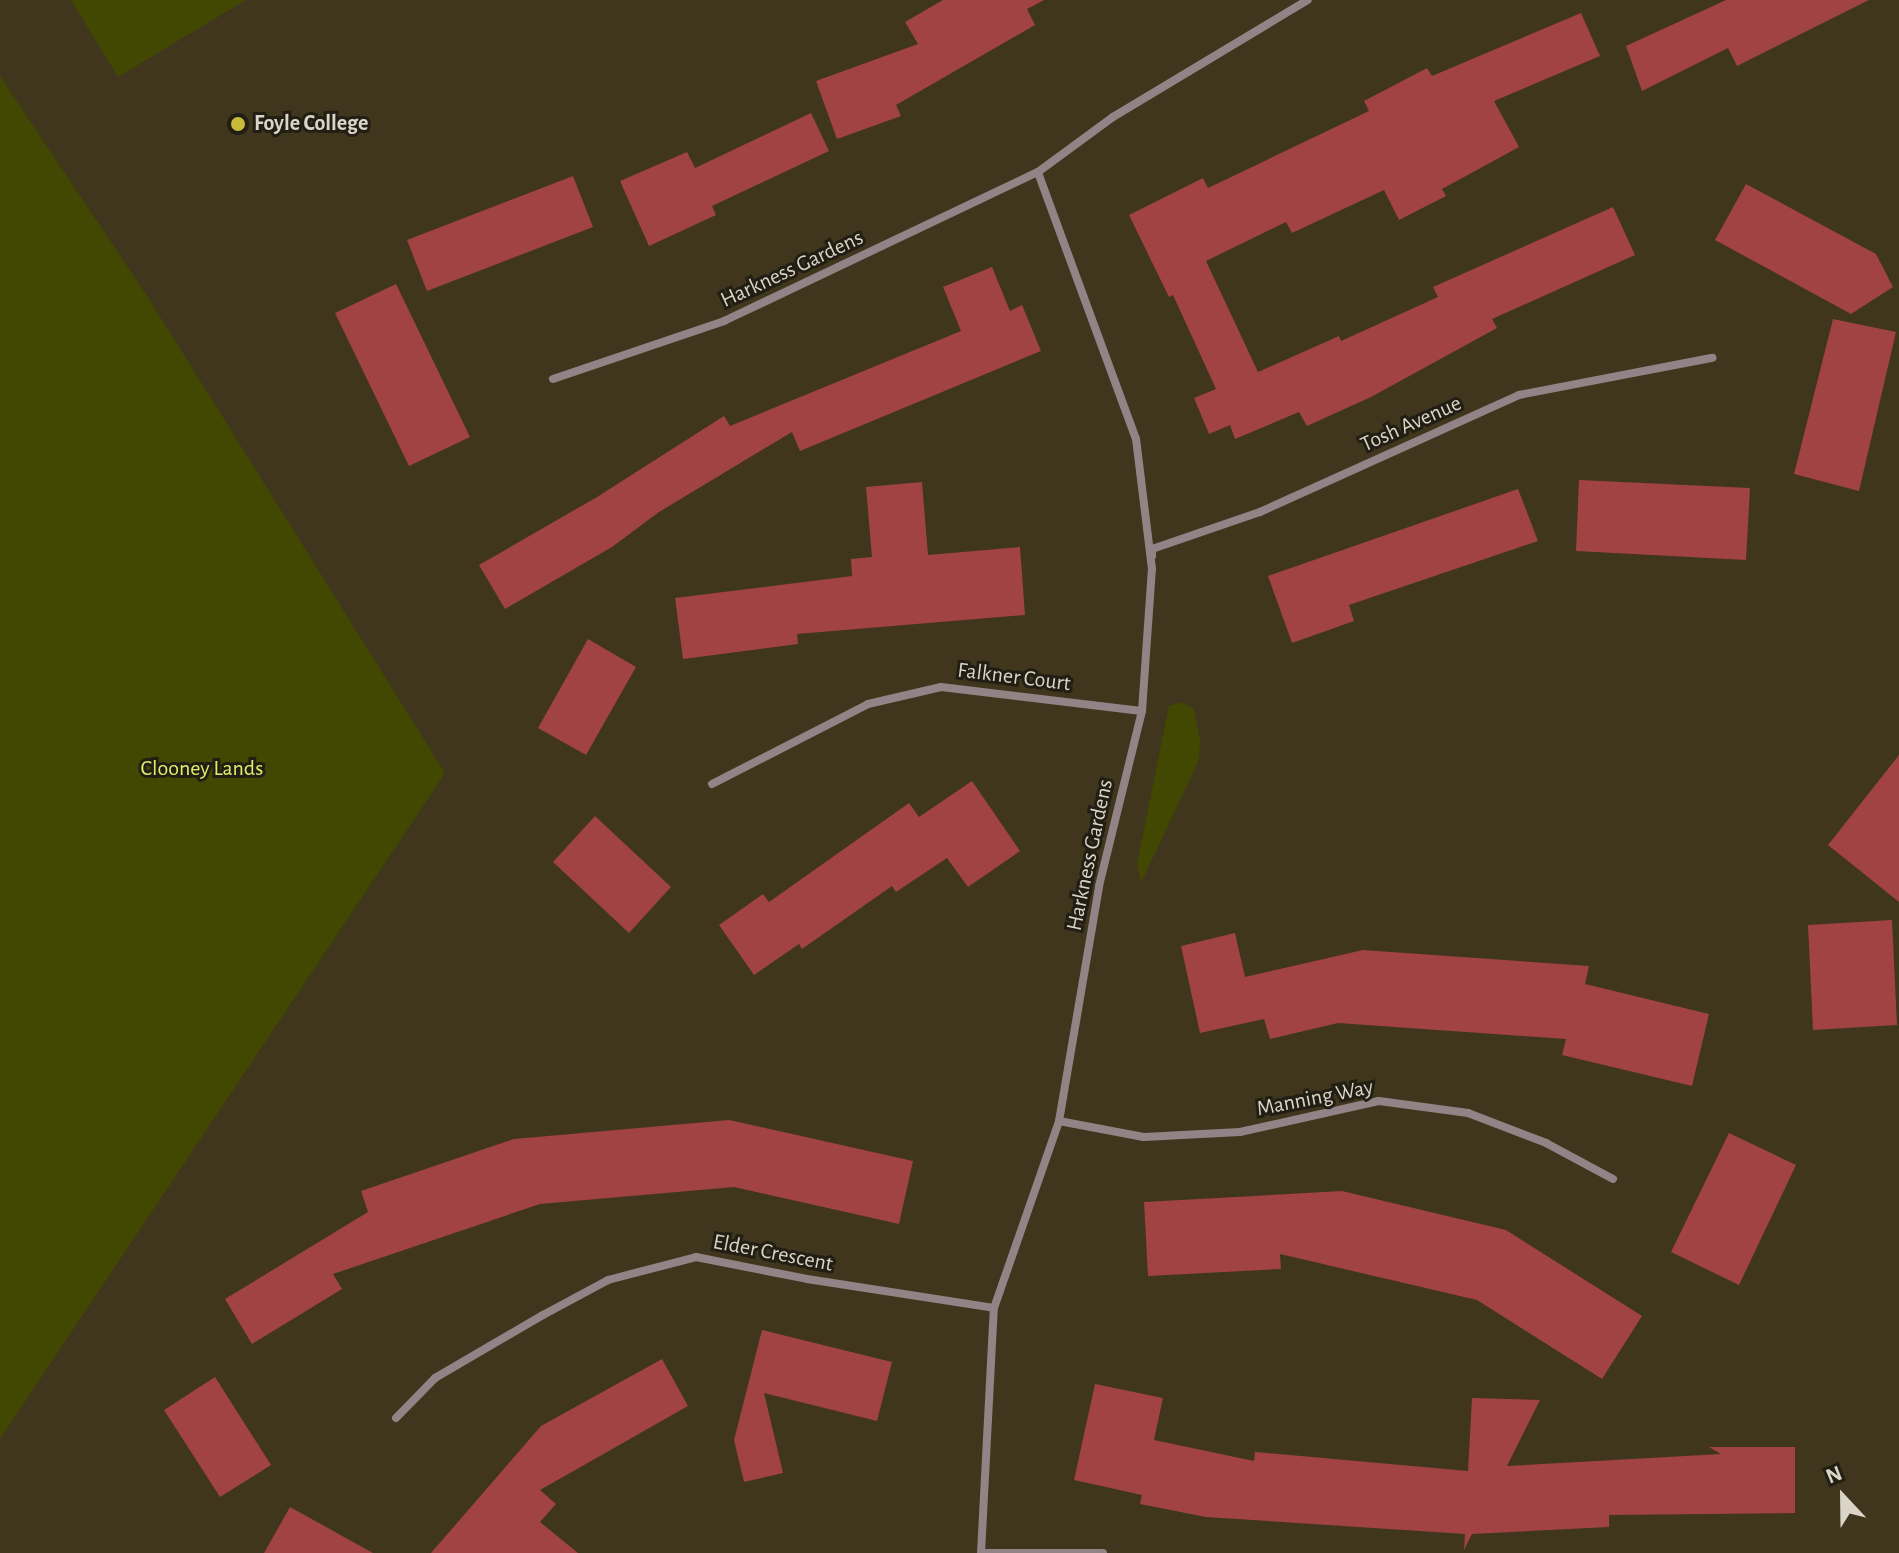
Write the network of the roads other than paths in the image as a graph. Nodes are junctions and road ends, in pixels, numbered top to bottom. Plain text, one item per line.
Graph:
1 (1308, 0) edge
2 (1038, 172) junction
3 (1712, 358) dead end
4 (553, 379) dead end
5 (1152, 569) junction
6 (1142, 711) junction
7 (712, 784) dead end
8 (1059, 1121) junction
9 (1613, 1179) dead end
10 (994, 1308) junction
11 (396, 1418) dead end
12 (982, 1553) edge
13 (1103, 1553) edge

1 - 2 street, Harkness Gardens
2 - 4 street, Harkness Gardens
2 - 5 street, Harkness Gardens
3 - 5 street, Tosh Avenue
5 - 6 street, Harkness Gardens
6 - 7 street, Falkner Court
6 - 8 street, Harkness Gardens
8 - 9 street, Manning Way
8 - 10 street, Harkness Gardens
10 - 11 street, Elder Crescent
10 - 12 street, Harkness Gardens
12 - 13 street

